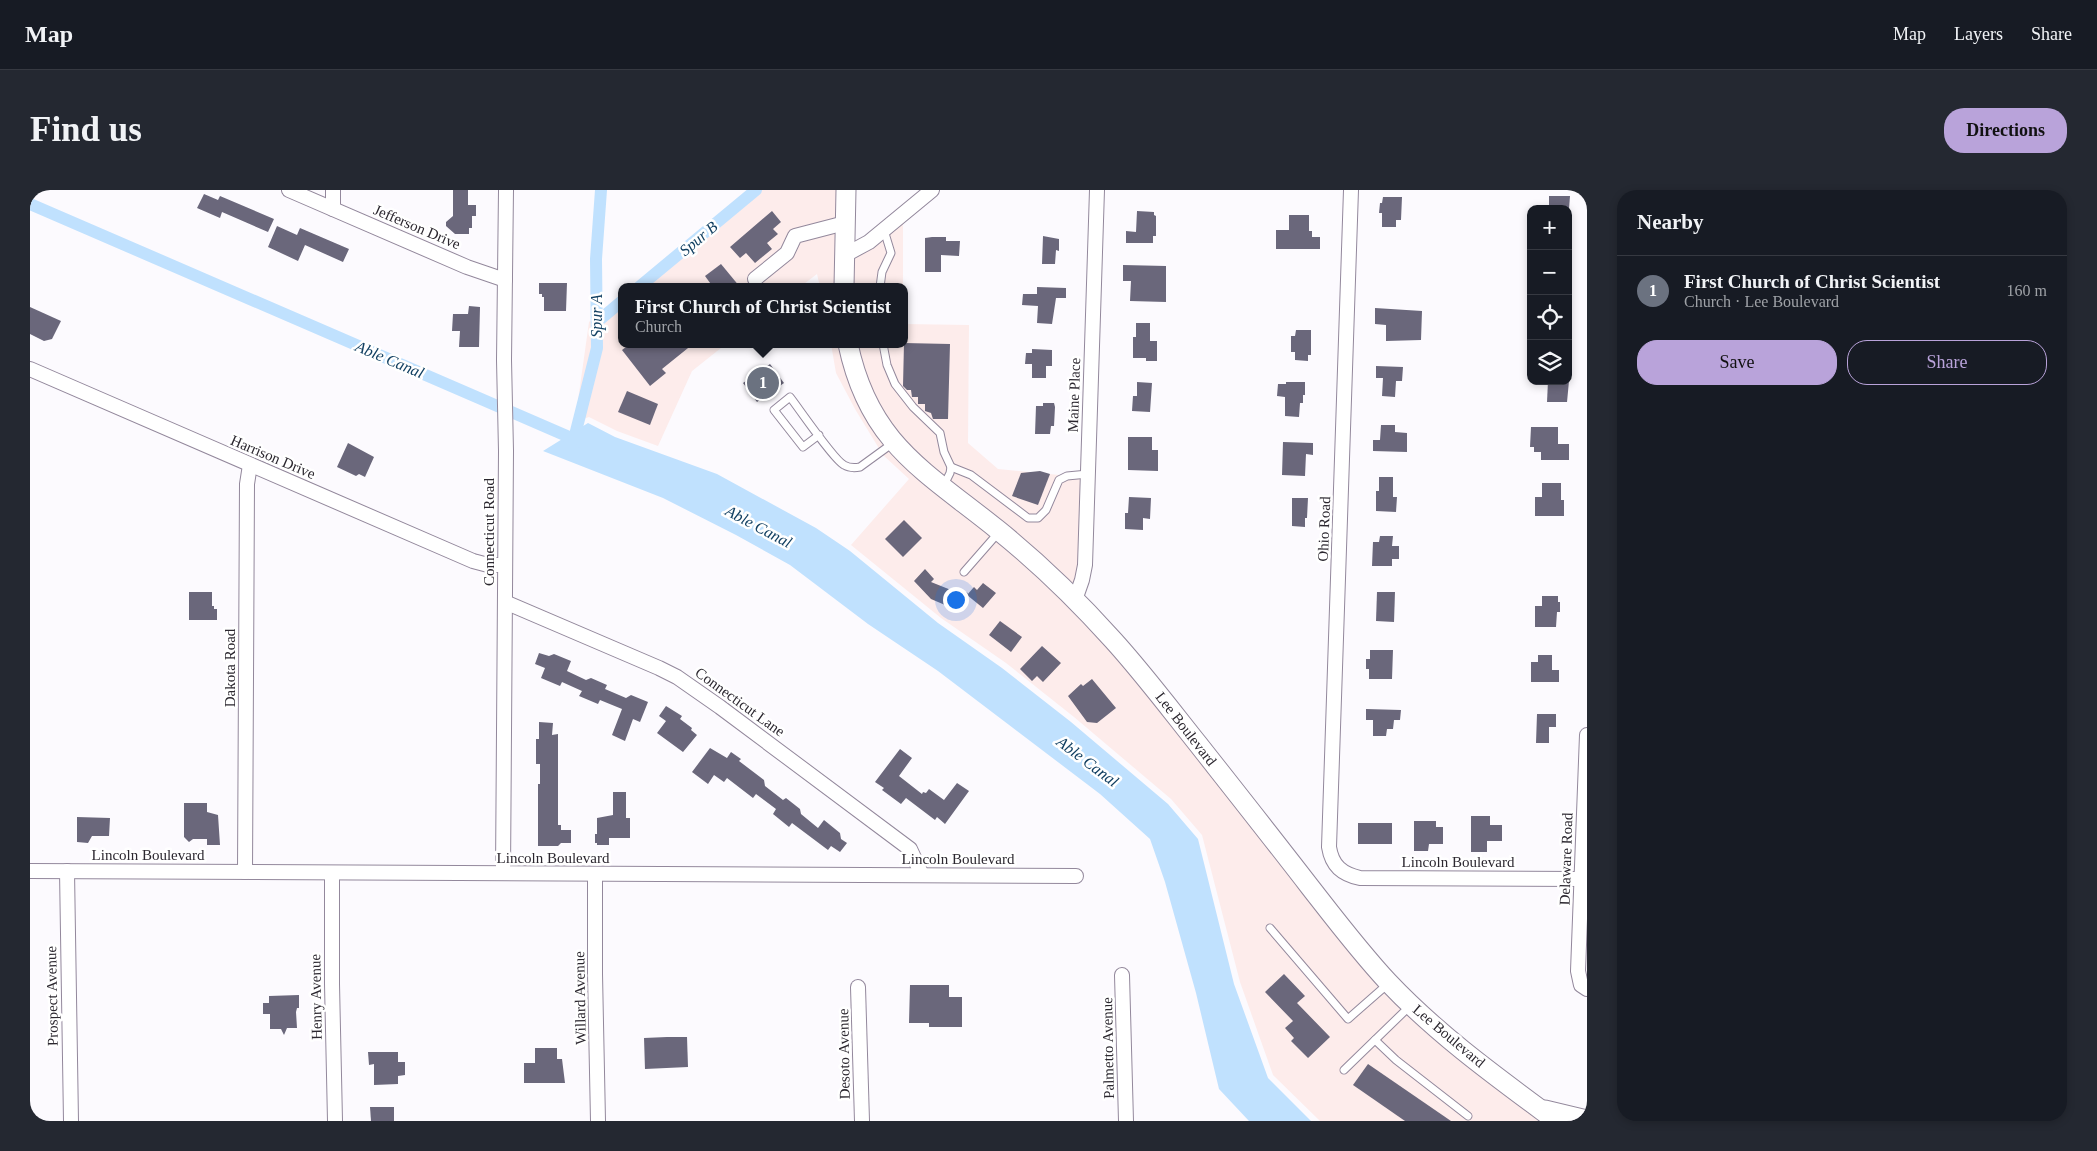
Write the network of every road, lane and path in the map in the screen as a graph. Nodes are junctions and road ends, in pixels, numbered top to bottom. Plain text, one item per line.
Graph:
1 (289, 190) edge
2 (333, 190) edge
3 (506, 190) edge
4 (846, 190) edge
5 (932, 190) edge
6 (1097, 190) edge
7 (1351, 190) edge
8 (333, 209) junction
9 (845, 223) junction
10 (884, 230) junction
11 (845, 255) junction
12 (755, 279) dead end
13 (505, 280) junction
14 (844, 283) edge
15 (881, 283) edge
16 (849, 348) edge
17 (884, 348) edge
18 (30, 369) edge
19 (820, 435) junction
20 (894, 443) junction
21 (250, 464) junction
22 (951, 467) junction
23 (1088, 474) junction
24 (943, 488) junction
25 (1000, 531) junction
26 (504, 565) junction
27 (964, 572) dead end
28 (1075, 600) junction
29 (505, 602) junction
30 (1587, 735) edge
31 (1337, 867) joint
32 (30, 871) edge
33 (67, 871) junction
34 (245, 872) junction
35 (332, 873) junction
36 (503, 874) junction
37 (595, 874) junction
38 (922, 875) junction
39 (1076, 876) dead end
40 (1582, 879) junction
41 (1270, 928) dead end
42 (1122, 975) dead end
43 (1389, 983) junction
44 (858, 986) dead end
45 (1584, 987) edge
46 (1412, 1005) junction
47 (1375, 1040) junction
48 (1344, 1070) dead end
49 (1539, 1108) junction
50 (1468, 1116) dead end
51 (1587, 1120) edge
52 (71, 1121) edge
53 (335, 1121) edge
54 (598, 1121) edge
55 (862, 1121) edge
56 (1126, 1121) edge
57 (1556, 1121) edge

1 - 8 street, Jefferson Drive
2 - 8 street
3 - 13 street, Connecticut Road
4 - 9 main road
5 - 10 street
6 - 23 street, Maine Place
7 - 31 street, Ohio Road
8 - 13 street, Jefferson Drive
9 - 11 main road
9 - 12 street
10 - 11 street
10 - 15 lane
11 - 14 main road
13 - 26 street, Connecticut Road
16 - 20 main road, Lee Boulevard
17 - 22 lane
18 - 21 street, Harrison Drive
19 - 19 lane
19 - 20 lane
20 - 24 main road, Lee Boulevard
21 - 26 street, Harrison Drive
21 - 34 street, Dakota Road
22 - 23 lane
22 - 24 lane
23 - 28 street, Maine Place
24 - 25 main road, Lee Boulevard
25 - 27 lane
25 - 28 main road, Lee Boulevard
26 - 29 street, Connecticut Road
28 - 43 main road, Lee Boulevard
29 - 36 street, Connecticut Road
29 - 38 street, Connecticut Lane
30 - 40 street, Delaware Road
31 - 40 street, Lincoln Boulevard
32 - 33 street, Lincoln Boulevard
33 - 34 street, Lincoln Boulevard
33 - 52 street, Prospect Avenue
34 - 35 street, Lincoln Boulevard
35 - 36 street, Lincoln Boulevard
35 - 53 street, Henry Avenue
36 - 37 street, Lincoln Boulevard
37 - 38 street, Lincoln Boulevard
37 - 54 street, Willard Avenue
38 - 39 street, Lincoln Boulevard
40 - 45 street, Delaware Road
41 - 43 lane
42 - 56 street, Palmetto Avenue
43 - 46 main road, Lee Boulevard
44 - 55 street, Desoto Avenue
46 - 47 lane
46 - 49 main road, Lee Boulevard
47 - 48 lane
47 - 50 lane
49 - 51 main road, Lee Boulevard
49 - 57 main road, Lee Boulevard

